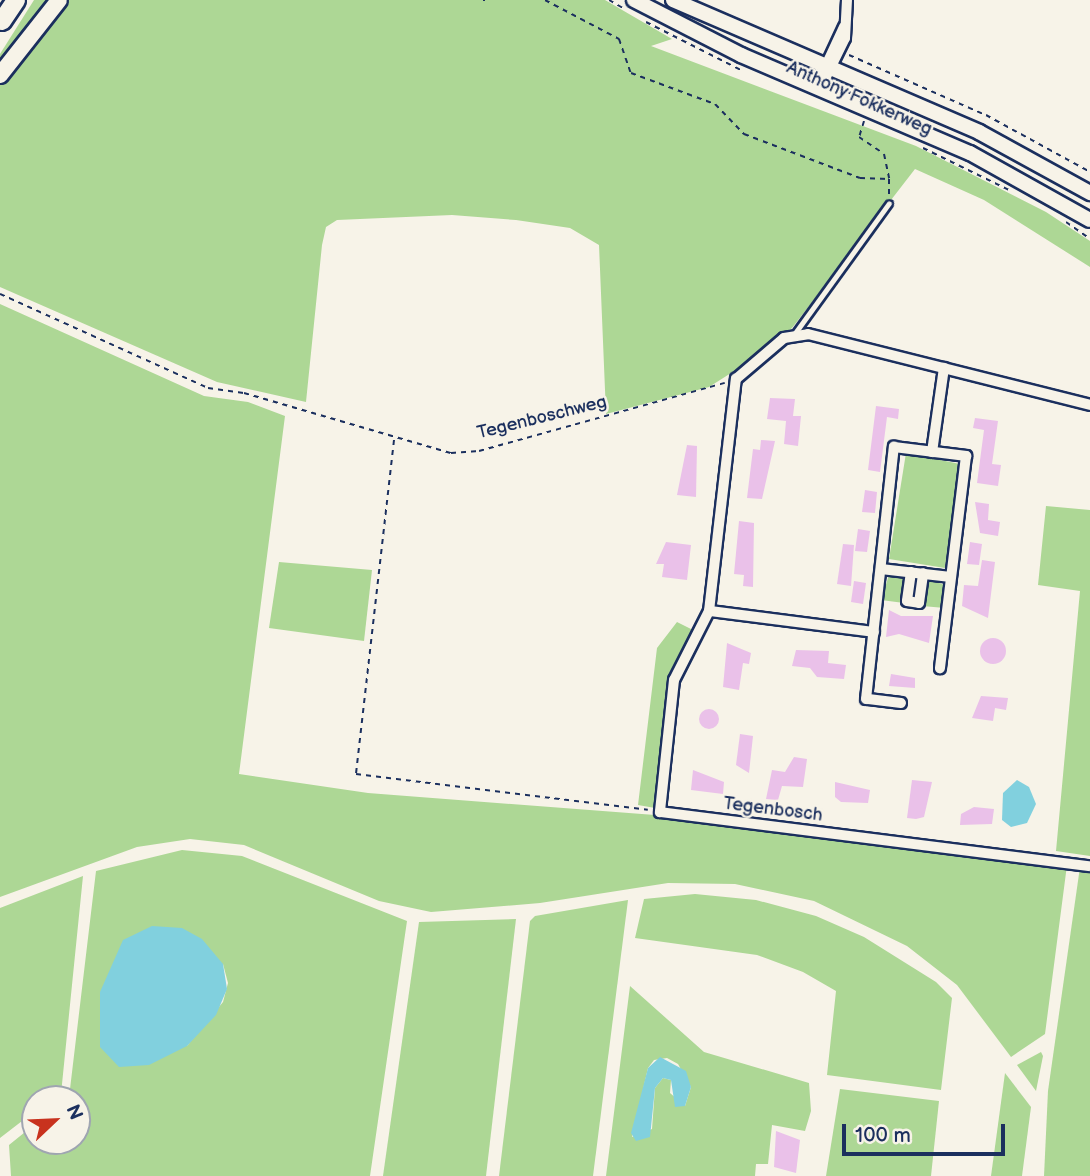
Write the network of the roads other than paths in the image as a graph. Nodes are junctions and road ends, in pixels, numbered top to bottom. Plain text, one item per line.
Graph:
1 (16, 0) edge
2 (59, 0) edge
3 (673, 0) edge
4 (848, 0) edge
5 (632, 6) edge
6 (1, 22) edge
7 (844, 27) junction
8 (828, 69) junction
9 (0, 75) edge
10 (820, 89) junction
11 (1090, 193) edge
12 (889, 203) road end
13 (1090, 220) edge
14 (795, 333) junction
15 (944, 368) junction
16 (1090, 405) edge
17 (932, 452) junction
18 (881, 569) junction
19 (911, 572) junction
20 (923, 573) junction
21 (951, 577) junction
22 (709, 611) junction
23 (874, 632) junction
24 (940, 668) dead end
25 (901, 702) dead end
26 (1090, 866) edge

1 - 6 highway
2 - 9 highway
3 - 8 main road, Anthony Fokkerweg
4 - 7 street, Anthony Fokkerweg
5 - 10 main road, Anthony Fokkerweg
7 - 8 street, Anthony Fokkerweg
7 - 8 street, Anthony Fokkerweg
8 - 10 street, Anthony Fokkerweg
8 - 11 main road, Anthony Fokkerweg
10 - 13 main road, Anthony Fokkerweg
12 - 14 lane
14 - 15 street
14 - 22 street
15 - 16 street
15 - 17 street
17 - 18 street
17 - 21 street
18 - 19 street
18 - 23 street
19 - 20 street
19 - 20 street
20 - 21 street
21 - 24 street
22 - 23 street
22 - 26 street, Tegenbosch
23 - 25 street

